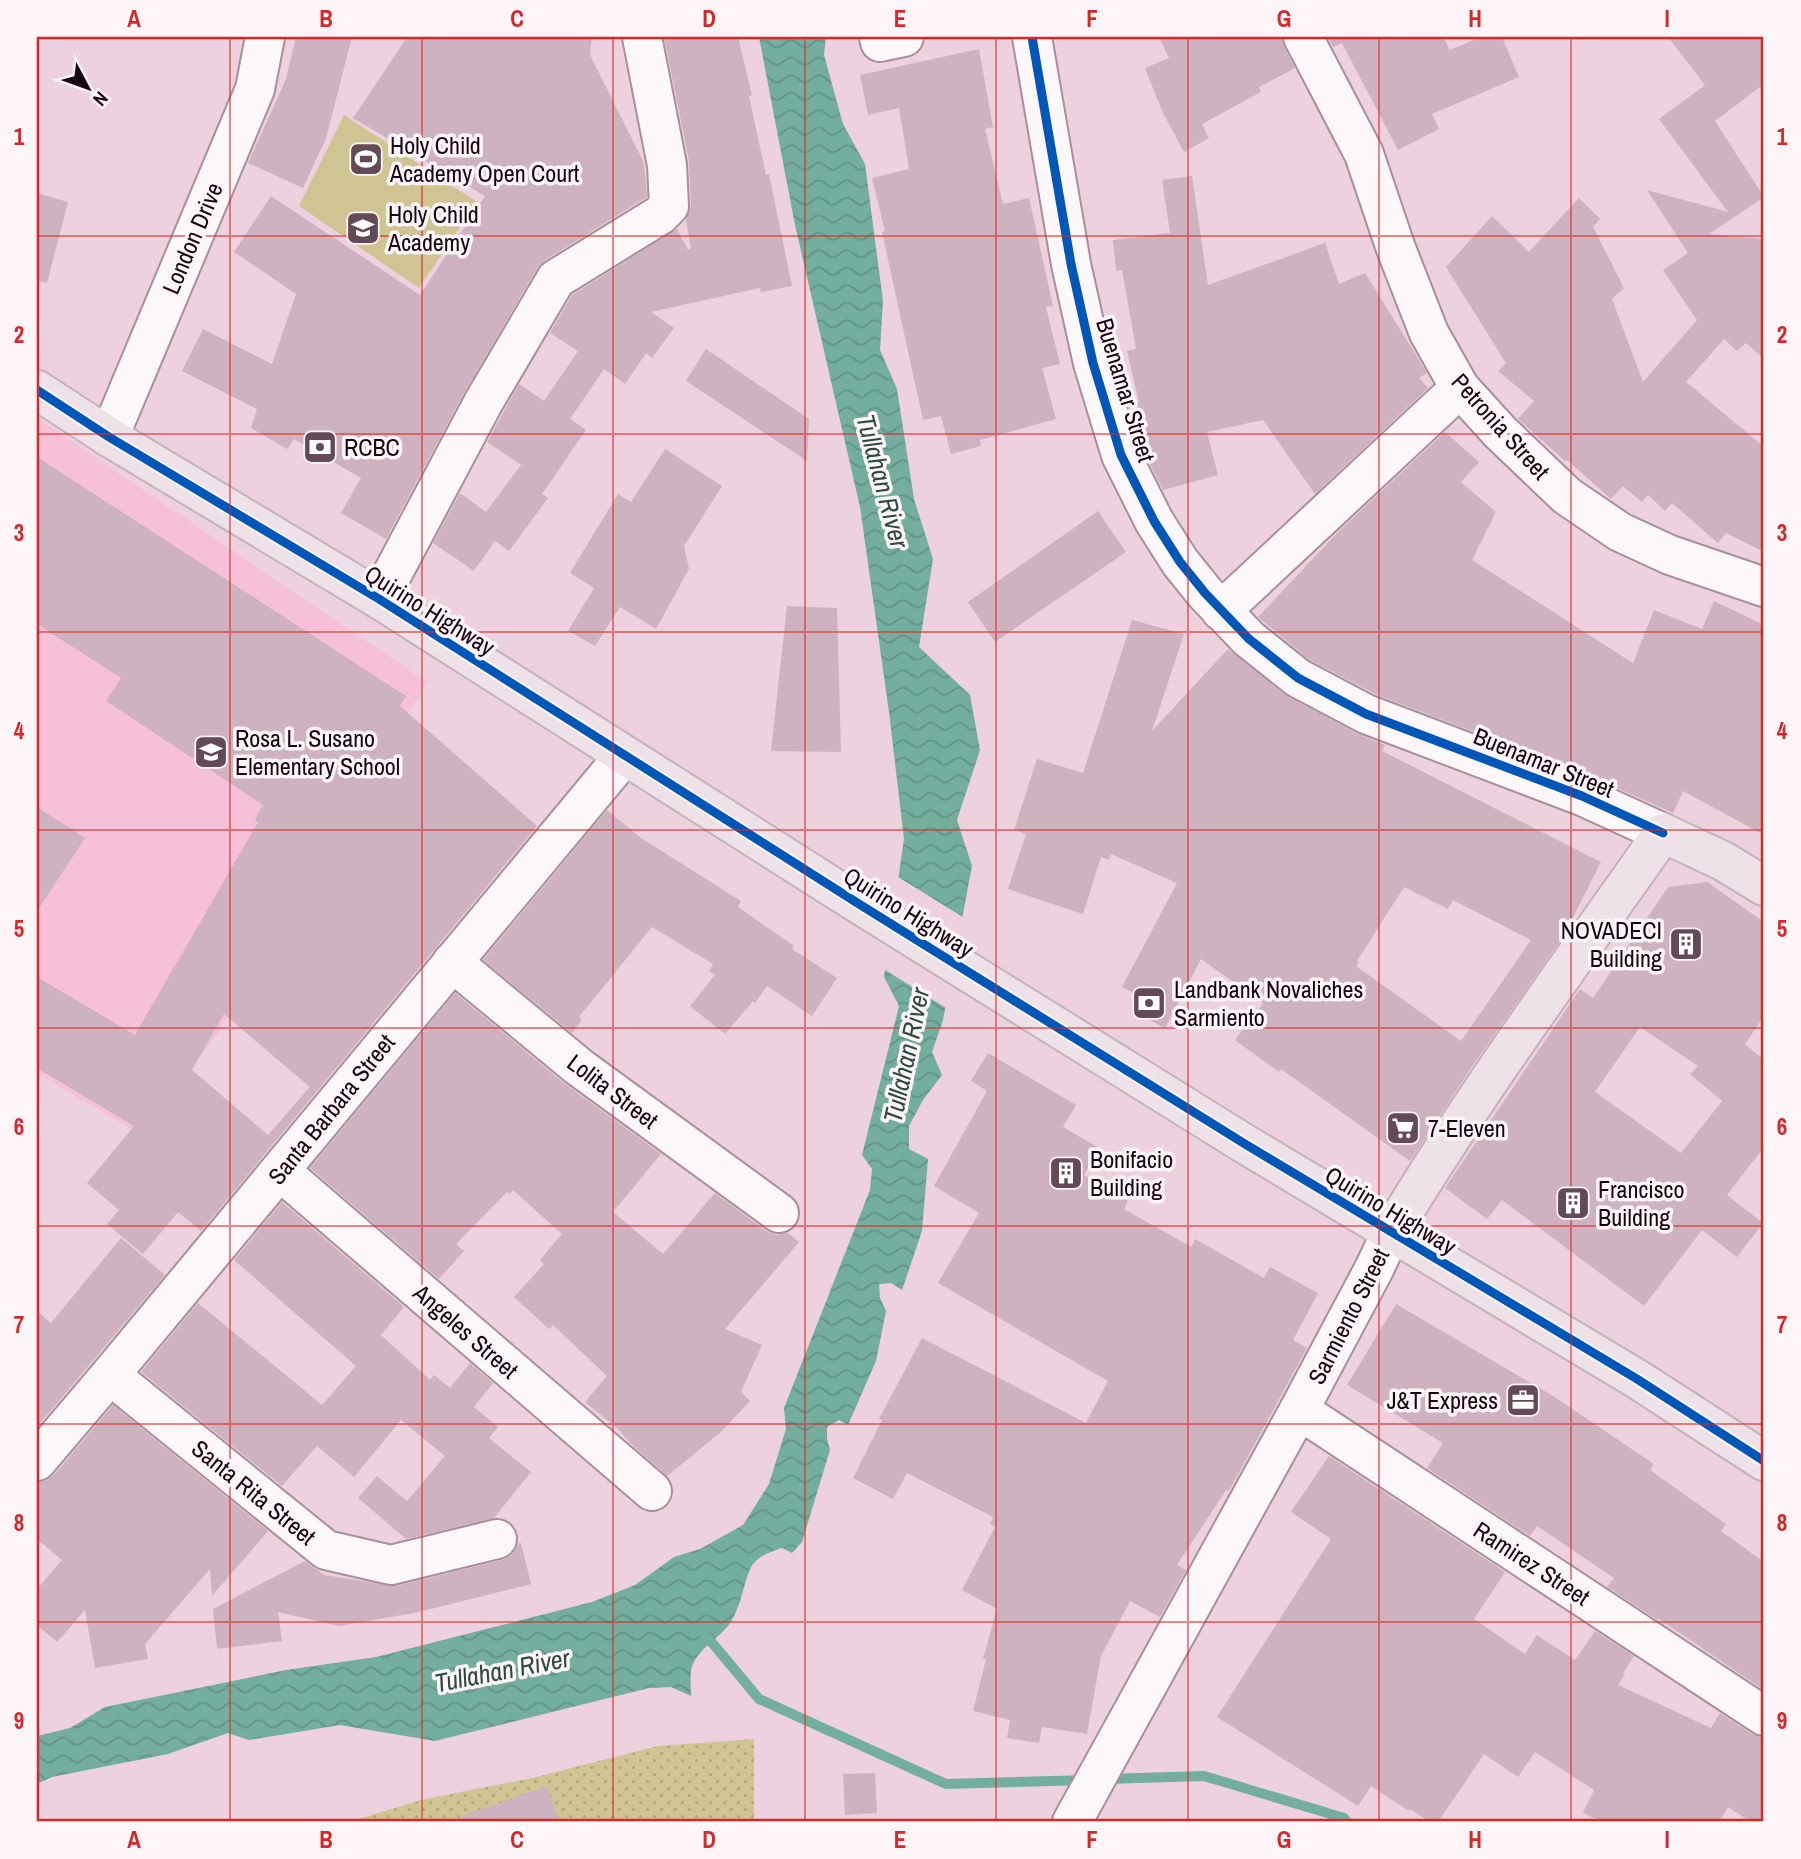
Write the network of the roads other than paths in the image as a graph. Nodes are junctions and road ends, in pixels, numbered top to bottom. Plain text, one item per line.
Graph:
1 (265, 37) edge
2 (642, 37) edge
3 (879, 37) edge
4 (904, 37) edge
5 (1032, 37) edge
6 (1303, 37) edge
7 (1460, 388) junction
8 (37, 390) edge
9 (109, 437) junction
10 (1764, 587) edge
11 (379, 599) junction
12 (1221, 611) junction
13 (624, 756) junction
14 (1663, 833) junction
15 (1764, 886) edge
16 (452, 962) junction
17 (280, 1171) junction
18 (779, 1213) dead end
19 (1391, 1233) junction
20 (110, 1375) junction
21 (1300, 1410) junction
22 (37, 1461) edge
23 (1764, 1461) edge
24 (652, 1491) dead end
25 (497, 1539) dead end
26 (1764, 1716) edge
27 (1072, 1822) edge

1 - 9 street, London Drive
2 - 11 street
3 - 4 street
5 - 12 street, Buenamar Street
6 - 7 street, Petronia Street
7 - 10 street, Petronia Street
7 - 12 street
8 - 9 main road, Quirino Highway
9 - 11 main road, Quirino Highway
11 - 13 main road, Quirino Highway
12 - 14 street, Buenamar Street
13 - 16 street, Santa Barbara Street
13 - 19 main road, Quirino Highway
14 - 15 main road, Buenamar Street
14 - 19 main road, Sarmiento Street
16 - 17 street, Santa Barbara Street
16 - 18 street, Lolita Street
17 - 20 street, Santa Barbara Street
17 - 24 street, Angeles Street
19 - 21 street, Sarmiento Street
19 - 23 main road, Quirino Highway
20 - 22 street, Santa Barbara Street
20 - 25 street, Santa Rita Street
21 - 26 street, Ramirez Street
21 - 27 street, Sarmiento Street

